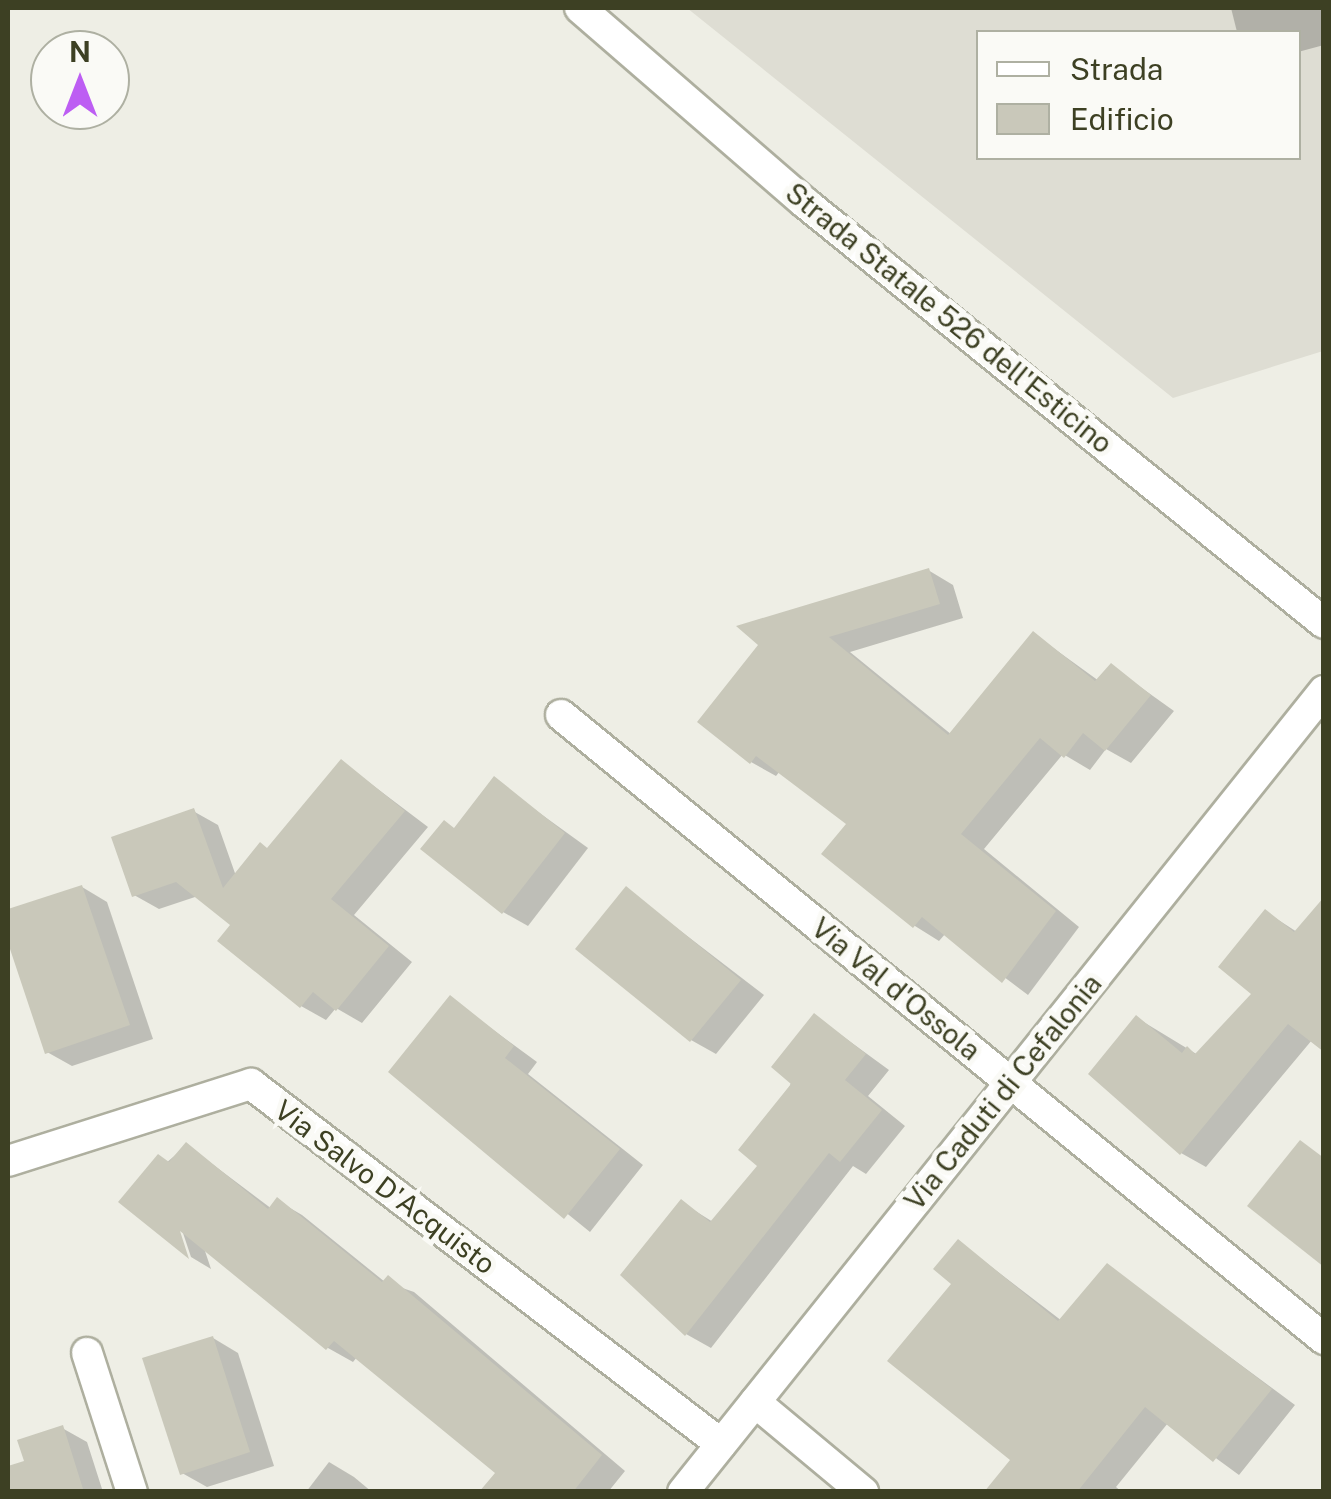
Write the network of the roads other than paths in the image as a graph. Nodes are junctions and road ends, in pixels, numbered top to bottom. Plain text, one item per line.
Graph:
1 (580, 8) edge
2 (1324, 623) edge
3 (1324, 692) edge
4 (561, 715) dead end
5 (1010, 1083) junction
6 (8, 1160) edge
7 (1324, 1339) edge
8 (87, 1354) dead end
9 (755, 1402) junction
10 (721, 1444) junction
11 (132, 1492) edge
12 (682, 1492) edge
13 (863, 1492) edge

1 - 2 street, Strada Statale 526 dell'Esticino
3 - 5 street, Via Caduti di Cefalonia
4 - 5 street, Via Val d'Ossola
5 - 7 street, Via Val d'Ossola
5 - 9 street, Via Caduti di Cefalonia
6 - 10 street, Via Salvo D'Acquisto
8 - 11 street
9 - 10 street, Via Caduti di Cefalonia
9 - 13 street
10 - 12 street, Via Caduti di Cefalonia

